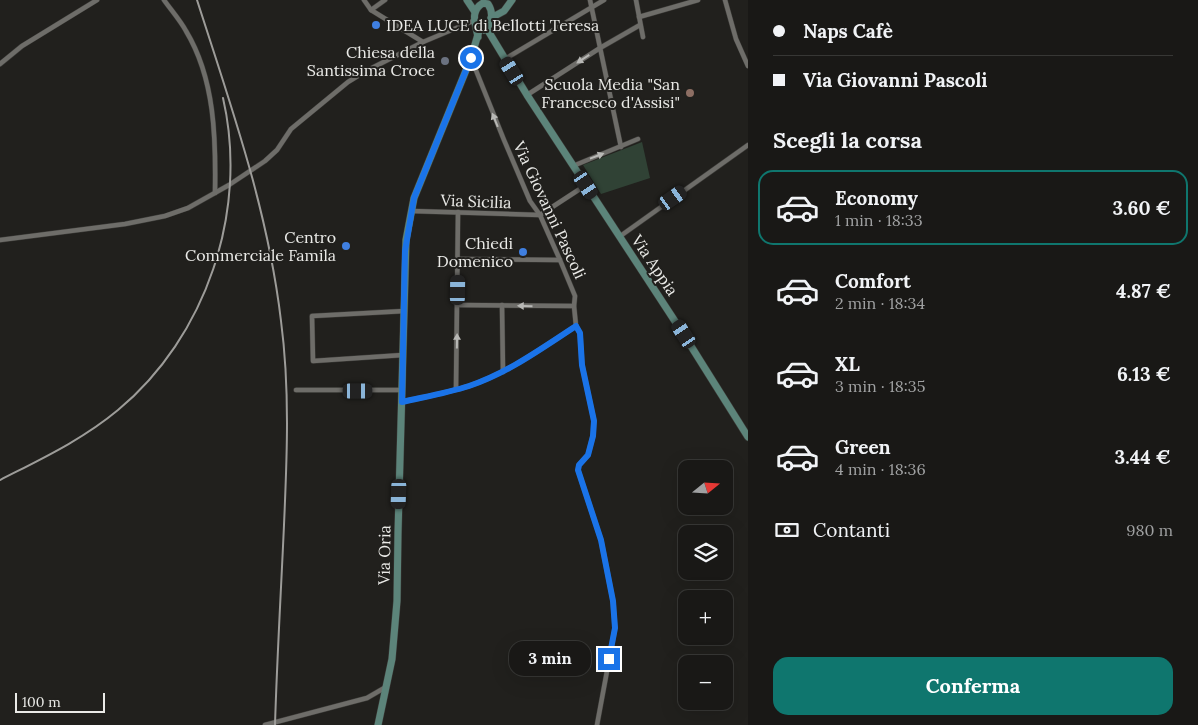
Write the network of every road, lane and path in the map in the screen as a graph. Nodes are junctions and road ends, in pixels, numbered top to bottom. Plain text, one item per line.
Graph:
1 (97, 0) edge
2 (164, 0) edge
3 (364, 0) edge
4 (385, 0) edge
5 (512, 0) edge
6 (590, 0) edge
7 (604, 0) edge
8 (636, 0) edge
9 (698, 0) edge
10 (725, 0) edge
11 (487, 2) edge
12 (471, 6) edge
13 (592, 6) junction
14 (371, 10) junction
15 (639, 17) junction
16 (491, 18) junction
17 (473, 21) junction
18 (640, 25) junction
19 (487, 29) junction
20 (478, 33) junction
21 (643, 37) dead end
22 (423, 42) junction
23 (600, 48) junction
24 (471, 58) junction
25 (505, 59) junction
26 (0, 64) edge
27 (748, 66) edge
28 (527, 95) junction
29 (638, 139) dead end
30 (748, 145) edge
31 (621, 147) junction
32 (573, 166) junction
33 (586, 185) junction
34 (215, 193) junction
35 (411, 211) junction
36 (458, 212) junction
37 (540, 215) junction
38 (619, 237) junction
39 (0, 240) edge
40 (458, 259) junction
41 (560, 260) junction
42 (457, 305) junction
43 (502, 305) junction
44 (574, 306) junction
45 (405, 311) junction
46 (576, 326) junction
47 (403, 355) junction
48 (503, 372) junction
49 (456, 389) junction
50 (296, 390) dead end
51 (402, 390) junction
52 (402, 402) junction
53 (748, 437) edge
54 (386, 687) junction
55 (265, 725) edge
56 (378, 725) edge
57 (597, 725) edge

1 - 26 street
2 - 34 street
3 - 14 street
4 - 14 street
5 - 16 main road
6 - 13 street
7 - 13 street
8 - 15 street
9 - 15 street
10 - 27 street
11 - 12 main road
11 - 16 main road
12 - 17 main road
13 - 23 street
13 - 25 street
14 - 22 street
15 - 18 street
16 - 19 main road
17 - 20 main road
17 - 22 street
18 - 21 street
18 - 23 street
19 - 20 main road
19 - 25 main road, Via Appia
20 - 24 main road, Via Oria
22 - 34 street
23 -> 28 street
23 - 31 street
24 - 35 main road, Via Oria
37 -> 24 street, Via Giovanni Pascoli
25 - 28 main road, Via Appia
28 - 32 main road, Via Appia
29 - 31 street
30 - 38 street
32 -> 31 street
32 - 33 main road, Via Appia
33 - 37 street
33 - 38 main road, Via Appia
34 - 39 street
35 - 36 street, Via Sicilia
35 - 45 main road, Via Oria
36 - 37 street, Via Sicilia
36 - 40 street
37 - 41 street, Via Giovanni Pascoli
38 - 53 main road, Via Appia
40 - 41 street
40 - 42 street
41 - 44 street, Via Giovanni Pascoli
42 - 43 street
49 -> 42 street
44 -> 43 street
43 - 48 street
44 - 46 street, Via Giovanni Pascoli
45 - 47 main road, Via Oria
45 - 47 street
46 - 48 street
46 - 57 street, Via Giovanni Pascoli
47 - 51 main road, Via Oria
48 - 49 street
49 - 52 street
50 - 51 street
51 - 52 main road, Via Oria
52 - 54 main road, Via Oria
54 - 55 street
54 - 56 main road, Via Oria

